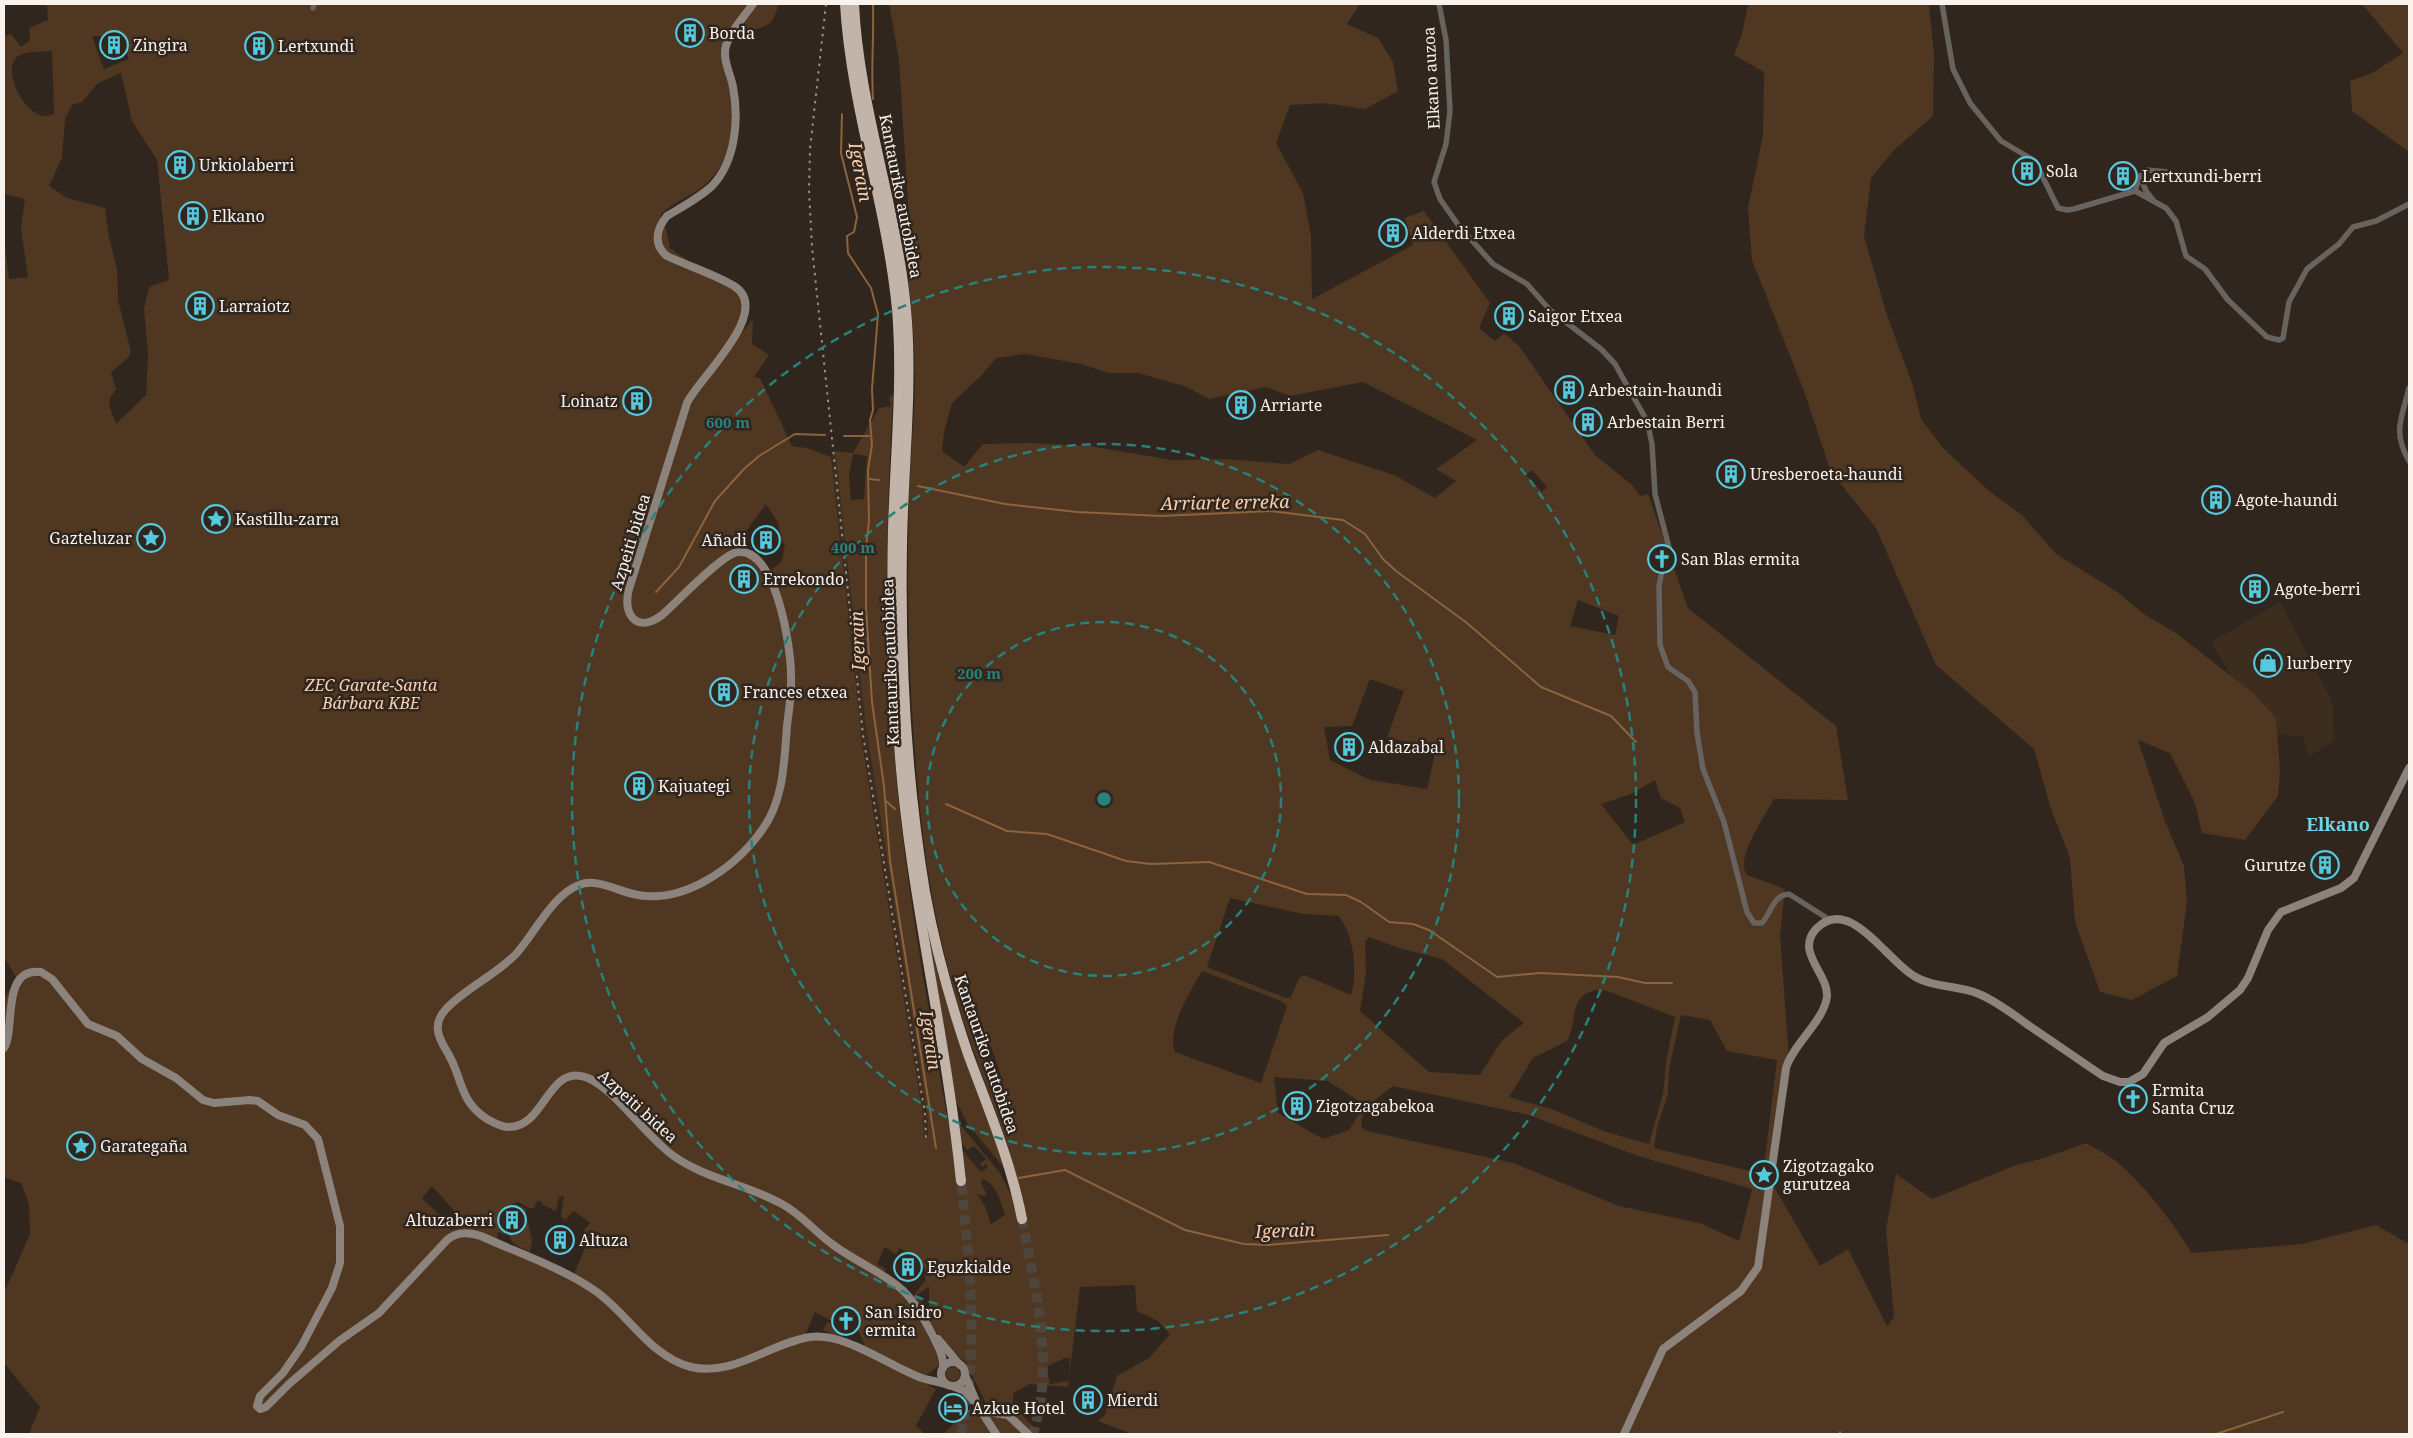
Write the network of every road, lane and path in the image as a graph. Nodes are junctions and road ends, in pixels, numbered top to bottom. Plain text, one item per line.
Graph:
1 (753, 4) edge
2 (845, 4) edge
3 (854, 4) edge
4 (1439, 4) edge
5 (1942, 4) edge
6 (2168, 172) dead end
7 (2140, 176) junction
8 (2135, 191) junction
9 (2156, 203) junction
10 (2409, 204) edge
11 (2409, 388) edge
12 (2409, 461) edge
13 (2409, 768) edge
14 (1830, 920) junction
15 (4, 1048) edge
16 (961, 1181) tunnel mouth
17 (1022, 1219) tunnel mouth
18 (929, 1328) junction
19 (960, 1365) junction
20 (942, 1368) junction
21 (965, 1375) junction
22 (918, 1377) junction
23 (950, 1386) junction
24 (979, 1408) junction
25 (1008, 1415) junction
26 (988, 1422) junction
27 (996, 1434) edge
28 (1028, 1434) edge
29 (1624, 1434) edge

1 - 18 street, Azpeiti bidea
2 - 16 highway, Kantauriko autobidea
3 - 17 highway, Kantauriko autobidea
4 - 14 street, Elkano auzoa
5 - 8 street
6 - 7 street
7 - 8 street
7 - 9 street
8 - 9 street
9 - 10 street
11 - 12 street
13 - 14 street
14 - 29 street
15 - 22 street
18 - 19 street, Azpeiti bidea
18 - 20 street, Azpeiti bidea
19 - 20 street
19 - 21 street
20 - 22 street
20 - 23 street
21 - 23 street
21 - 24 street
22 - 23 street
23 - 24 street
24 - 25 street
24 - 26 street
25 - 26 street
25 - 28 street
26 - 27 street

